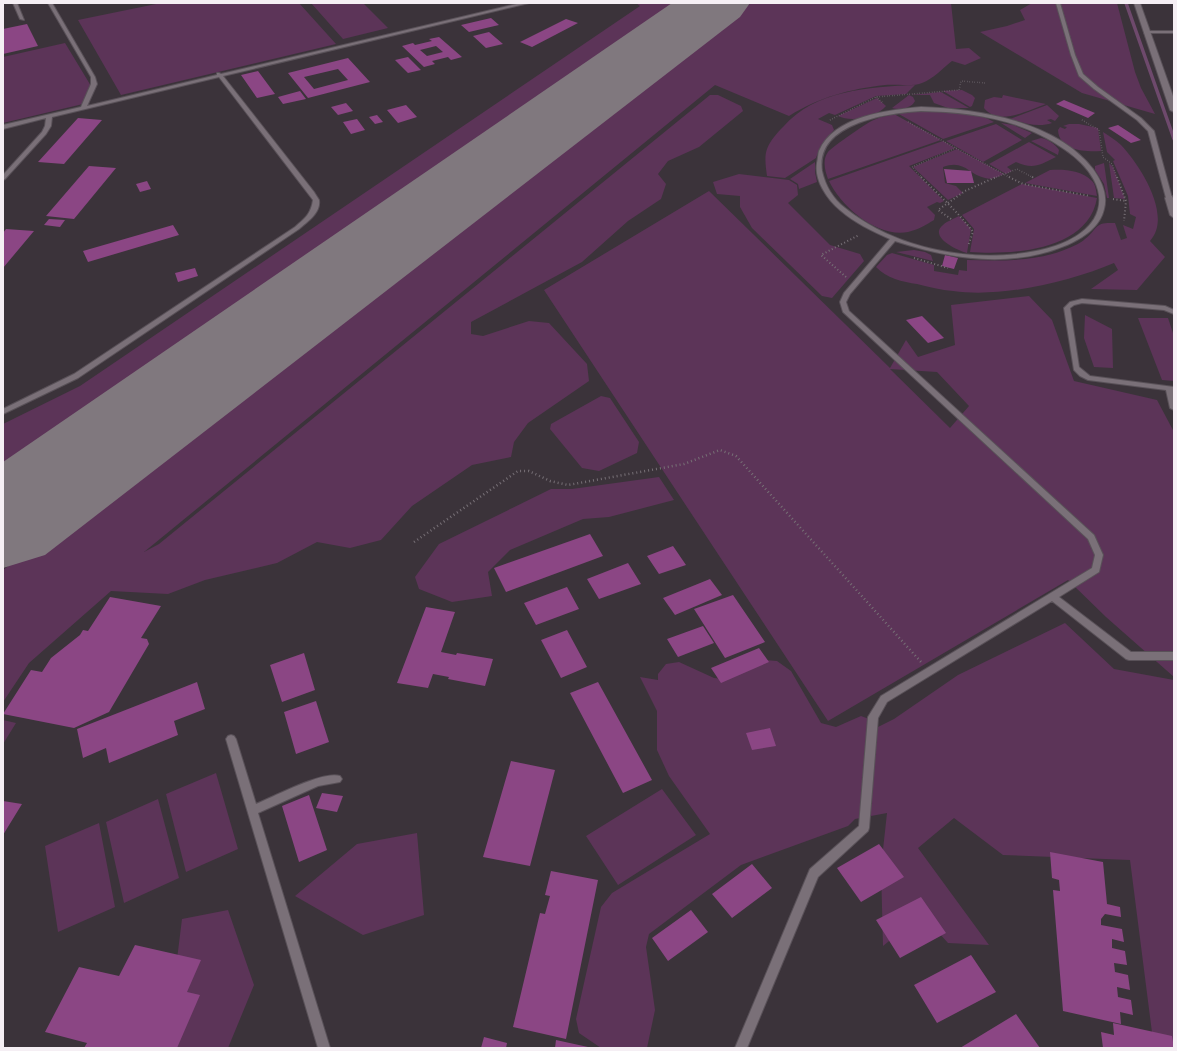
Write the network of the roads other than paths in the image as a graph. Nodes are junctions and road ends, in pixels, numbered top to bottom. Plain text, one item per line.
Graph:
1 (16, 3) edge
2 (50, 3) edge
3 (526, 3) edge
4 (1058, 3) edge
5 (1137, 3) edge
6 (22, 19) dead end
7 (1146, 32) junction
8 (1174, 32) edge
9 (219, 74) junction
10 (1171, 98) edge
11 (84, 107) junction
12 (1174, 110) edge
13 (49, 116) junction
14 (3, 127) edge
15 (3, 178) edge
16 (1169, 198) joint
17 (1174, 215) edge
18 (893, 239) junction
19 (1174, 312) edge
20 (1171, 388) edge
21 (1174, 408) edge
22 (3, 412) edge
23 (1052, 596) junction
24 (1174, 656) edge
25 (231, 739) dead end
26 (337, 779) dead end
27 (253, 810) junction
28 (324, 1048) edge
29 (741, 1048) edge

1 - 6 lane
2 - 11 lane
3 - 9 lane
4 - 16 lane
5 - 7 street
7 - 8 lane
7 - 10 street
9 - 11 lane
9 - 22 lane
10 - 12 street
11 - 13 lane
13 - 14 lane
13 - 15 lane
16 - 17 street
18 - 18 lane
18 - 23 lane
19 - 20 lane
20 - 21 lane
23 - 24 lane
23 - 29 lane
25 - 27 lane
26 - 27 lane
27 - 28 lane

